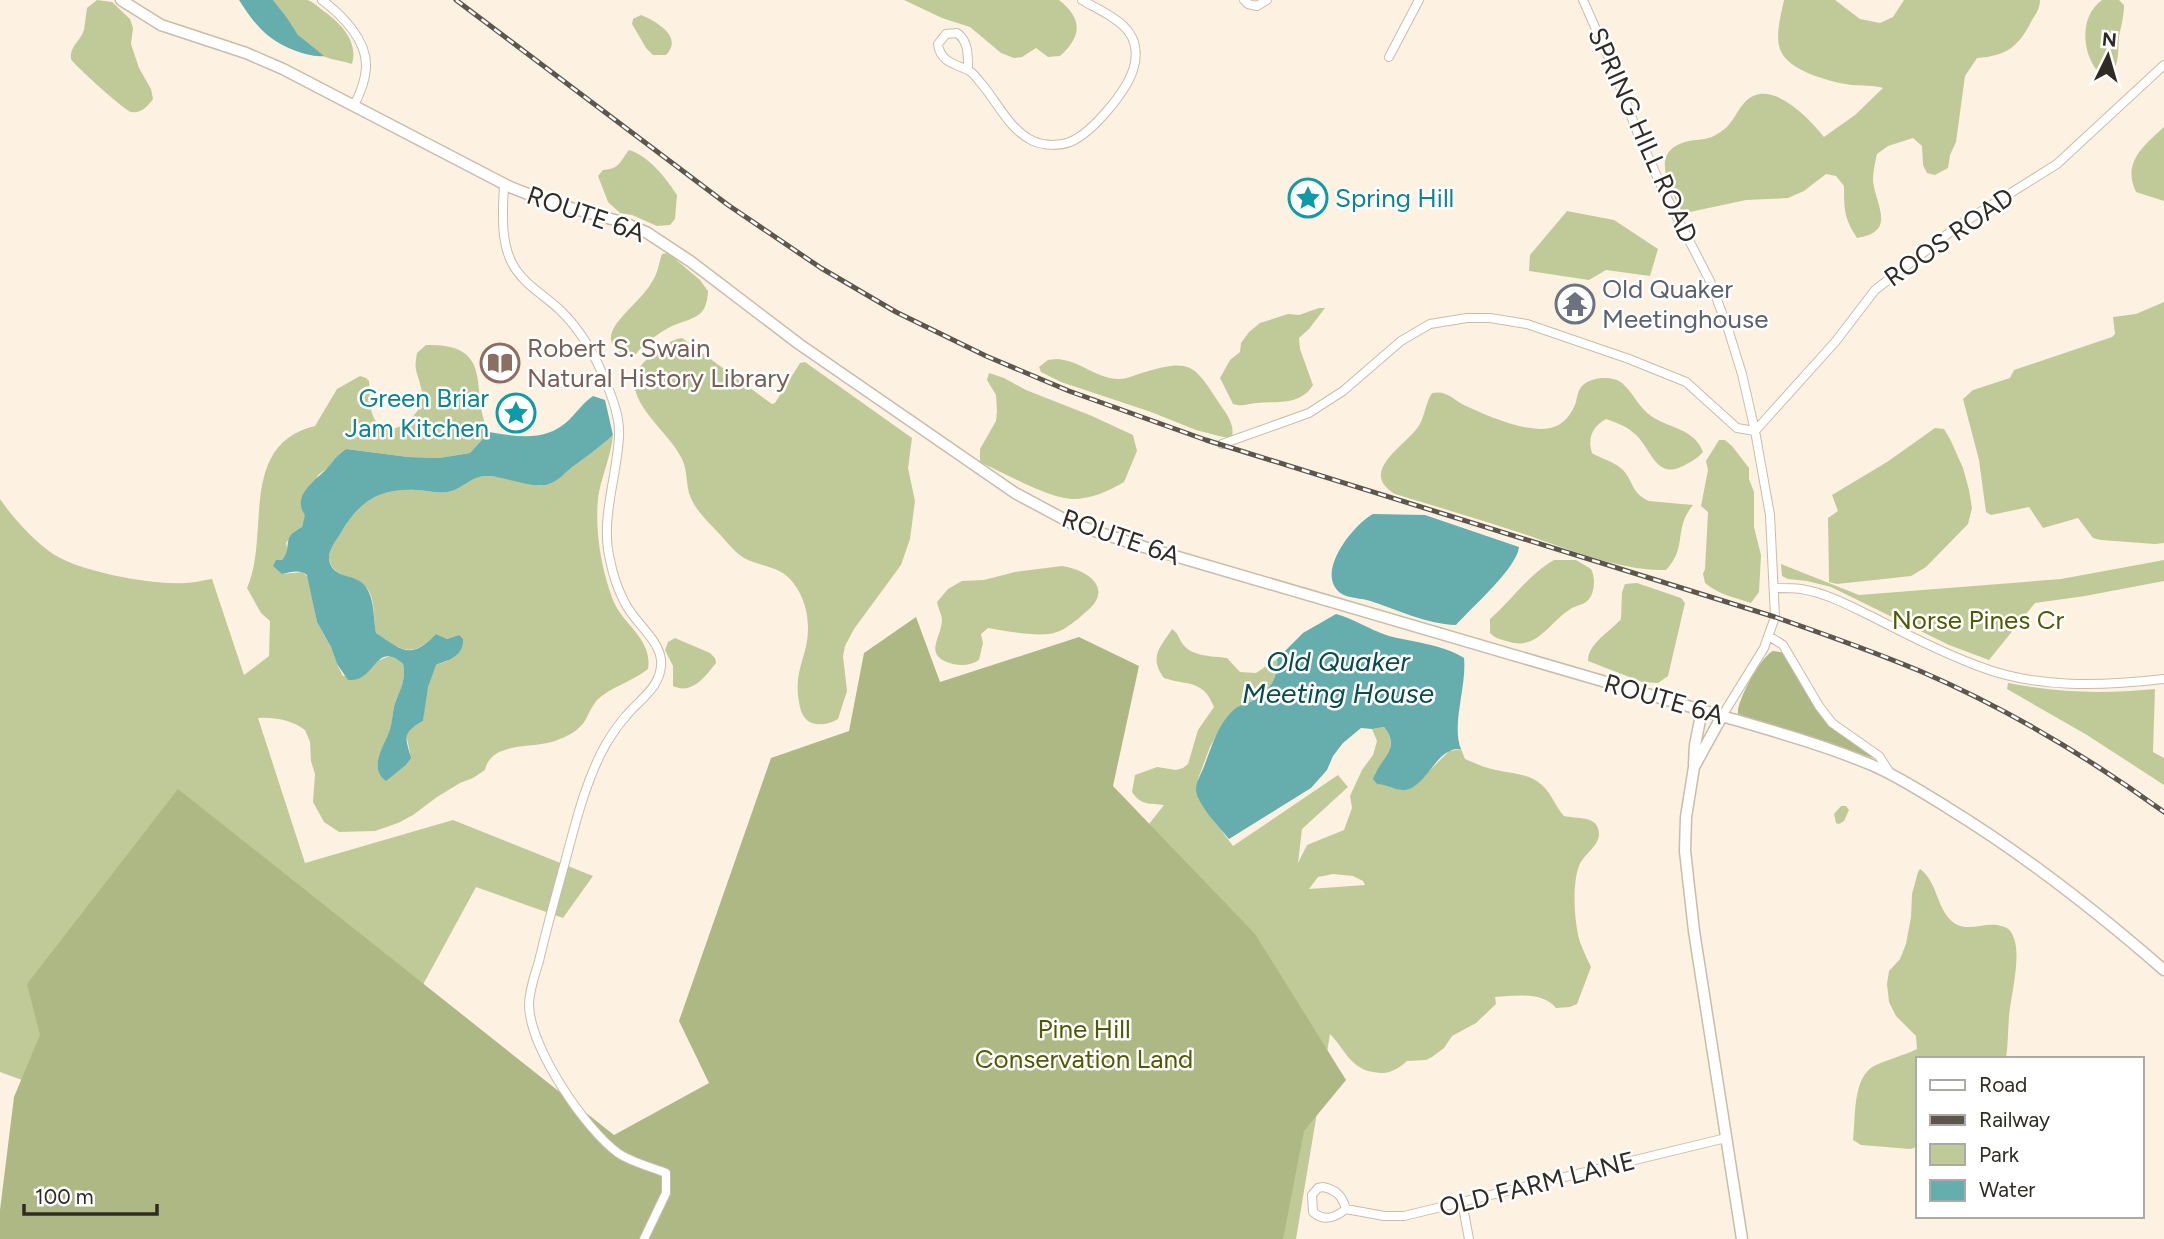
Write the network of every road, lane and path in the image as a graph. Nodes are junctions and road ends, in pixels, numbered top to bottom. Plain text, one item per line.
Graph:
1 (121, 0) edge
2 (322, 0) edge
3 (1082, 0) edge
4 (1244, 0) edge
5 (1267, 0) edge
6 (1419, 0) edge
7 (1584, 1) edge
8 (1389, 57) dead end
9 (2164, 65) edge
10 (968, 70) junction
11 (354, 105) junction
12 (504, 184) junction
13 (1755, 431) junction
14 (1222, 444) dead end
15 (1774, 588) junction
16 (1769, 636) junction
17 (2164, 679) edge
18 (1702, 710) junction
19 (1722, 716) junction
20 (1694, 767) junction
21 (1891, 775) junction
22 (2164, 970) edge
23 (1726, 1138) junction
24 (1462, 1202) junction
25 (1346, 1209) junction
26 (644, 1239) edge
27 (1469, 1239) edge
28 (1742, 1239) edge

1 - 11 main road, ROUTE 6A
2 - 11 street
3 - 10 street
4 - 5 street
6 - 8 street
7 - 13 street, SPRING HILL ROAD
9 - 13 street, ROOS ROAD
10 - 10 street
11 - 12 main road, ROUTE 6A
12 - 18 main road, ROUTE 6A
12 - 26 street
13 - 14 street
13 - 15 street, SPRING HILL ROAD
15 - 16 street, SPRING HILL ROAD
15 - 17 street
16 - 19 street, SPRING HILL ROAD
16 - 21 street
18 - 19 main road, ROUTE 6A
18 - 20 main road
19 - 20 main road
19 - 21 main road, ROUTE 6A
20 - 23 main road
21 - 22 main road, ROUTE 6A
23 - 24 street, OLD FARM LANE
23 - 28 main road
24 - 25 street, OLD FARM LANE
24 - 27 street
25 - 25 street

